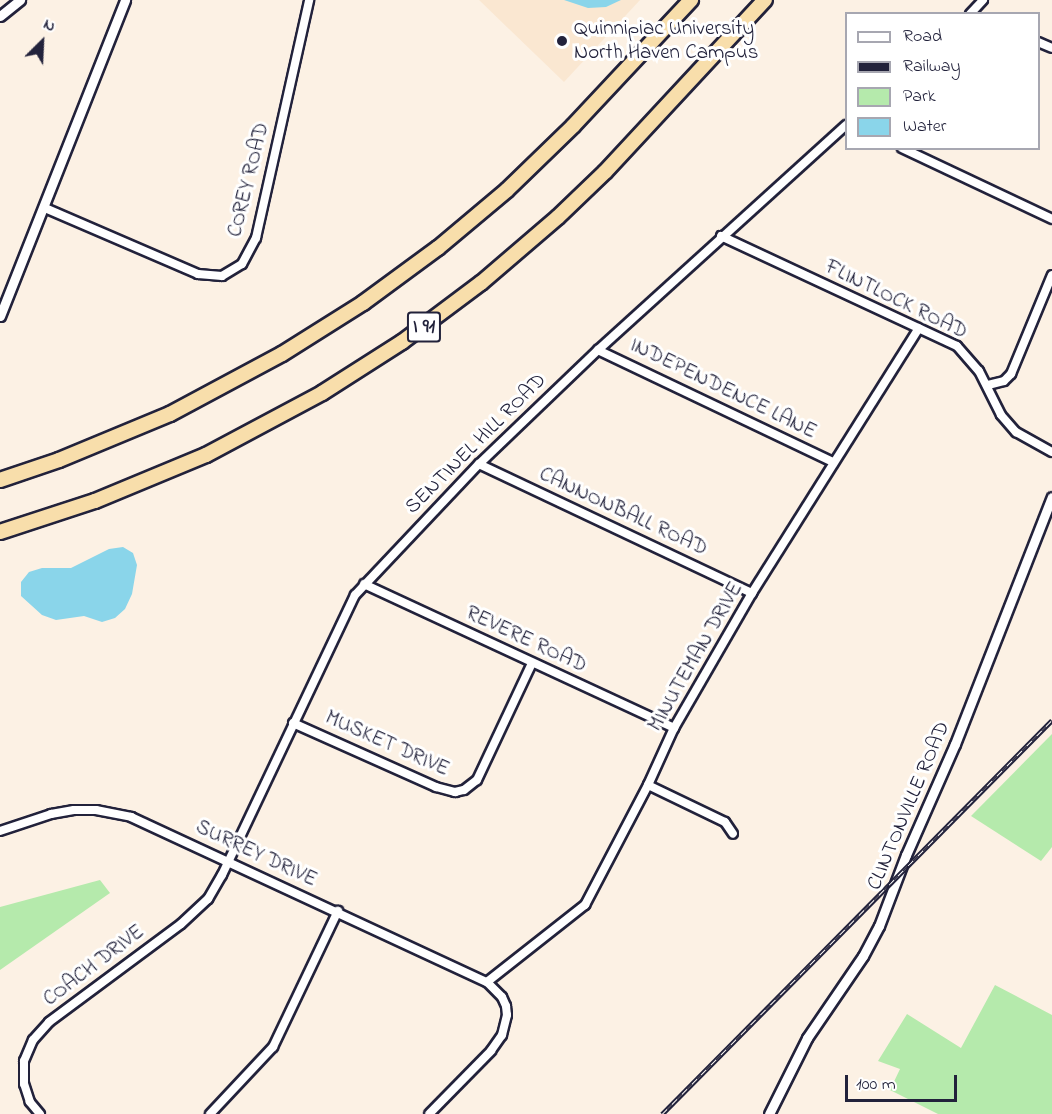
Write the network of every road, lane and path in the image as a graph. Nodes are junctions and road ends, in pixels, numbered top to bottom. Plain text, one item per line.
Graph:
1 (20, 0) edge
2 (125, 0) edge
3 (309, 0) edge
4 (691, 0) edge
5 (765, 0) edge
6 (983, 0) edge
7 (974, 12) edge
8 (0, 16) edge
9 (845, 126) edge
10 (906, 150) edge
11 (45, 208) junction
12 (1052, 219) edge
13 (721, 236) junction
14 (1052, 275) edge
15 (0, 316) edge
16 (919, 328) junction
17 (598, 350) junction
18 (988, 385) junction
19 (1052, 452) edge
20 (833, 462) junction
21 (479, 464) junction
22 (0, 480) edge
23 (1052, 497) edge
24 (0, 532) edge
25 (364, 584) junction
26 (752, 593) junction
27 (532, 663) junction
28 (293, 723) junction
29 (674, 728) junction
30 (648, 785) junction
31 (0, 831) edge
32 (733, 834) dead end
33 (228, 861) junction
34 (338, 911) junction
35 (487, 982) junction
36 (40, 1114) edge
37 (210, 1114) edge
38 (429, 1114) edge
39 (769, 1114) edge

1 - 8 street
2 - 11 street
3 - 11 street, COREY ROAD
4 - 22 highway, I 91
5 - 24 highway, I 91
6 - 7 street
9 - 13 street, SENTINEL HILL ROAD
10 - 12 street
11 - 15 street
13 - 16 street, FLINTLOCK ROAD
13 - 17 street, SENTINEL HILL ROAD
14 - 18 street
16 - 18 street, FLINTLOCK ROAD
16 - 20 street, MINUTEMAN DRIVE
17 - 20 street, INDEPENDENCE LANE
17 - 21 street, SENTINEL HILL ROAD
18 - 19 street, FLINTLOCK ROAD
20 - 26 street, MINUTEMAN DRIVE
21 - 25 street, SENTINEL HILL ROAD
21 - 26 street, CANNONBALL ROAD
23 - 39 street, CLINTONVILLE ROAD
25 - 27 street, REVERE ROAD
25 - 28 street, SENTINEL HILL ROAD
26 - 29 street, MINUTEMAN DRIVE
27 - 28 street, MUSKET DRIVE
27 - 29 street, REVERE ROAD
28 - 33 street, SENTINEL HILL ROAD
29 - 30 street, MINUTEMAN DRIVE
30 - 32 street
30 - 35 street, MINUTEMAN DRIVE
31 - 33 street, SURREY DRIVE
33 - 34 street, SURREY DRIVE
33 - 36 street, COACH DRIVE
34 - 35 street, SURREY DRIVE
34 - 37 street
35 - 38 street

